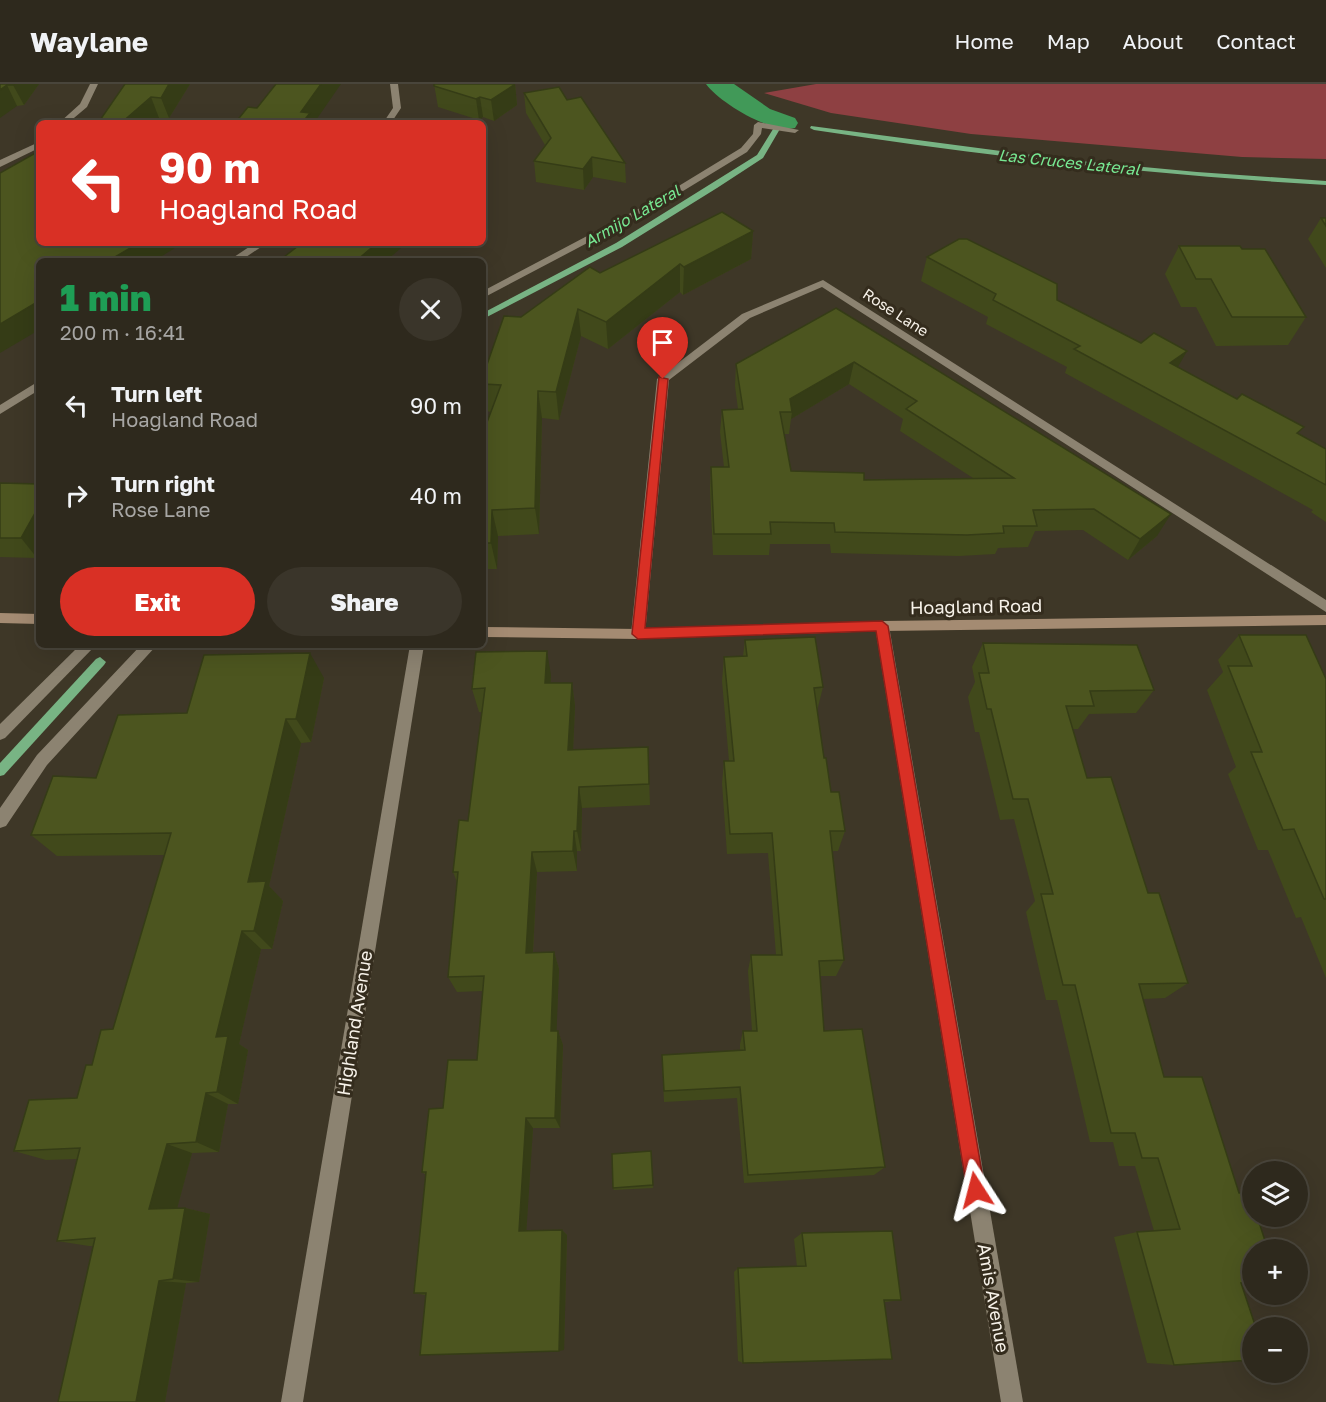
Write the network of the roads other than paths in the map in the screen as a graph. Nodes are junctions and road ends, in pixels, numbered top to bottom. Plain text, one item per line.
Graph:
1 (94, 84) edge
2 (394, 84) edge
3 (66, 120) edge
4 (389, 120) edge
5 (795, 130) dead end
6 (36, 146) edge
7 (0, 164) edge
8 (257, 246) edge
9 (239, 258) edge
10 (486, 293) edge
11 (36, 387) edge
12 (0, 410) edge
13 (1326, 607) edge
14 (0, 618) edge
15 (36, 619) edge
16 (1326, 620) edge
17 (882, 626) junction
18 (486, 632) edge
19 (638, 634) junction
20 (86, 648) edge
21 (147, 648) edge
22 (417, 648) edge
23 (0, 734) edge
24 (0, 821) edge
25 (292, 1402) edge
26 (1012, 1402) edge

1 - 3 street
2 - 4 street
5 - 10 street
6 - 7 street
8 - 9 street
11 - 12 street
13 - 19 street, Rose Lane
14 - 15 street
16 - 17 street, Hoagland Road
17 - 19 street, Hoagland Road
17 - 26 street, Amis Avenue
18 - 19 street, Hoagland Road
20 - 23 street
21 - 24 street
22 - 25 street, Highland Avenue

